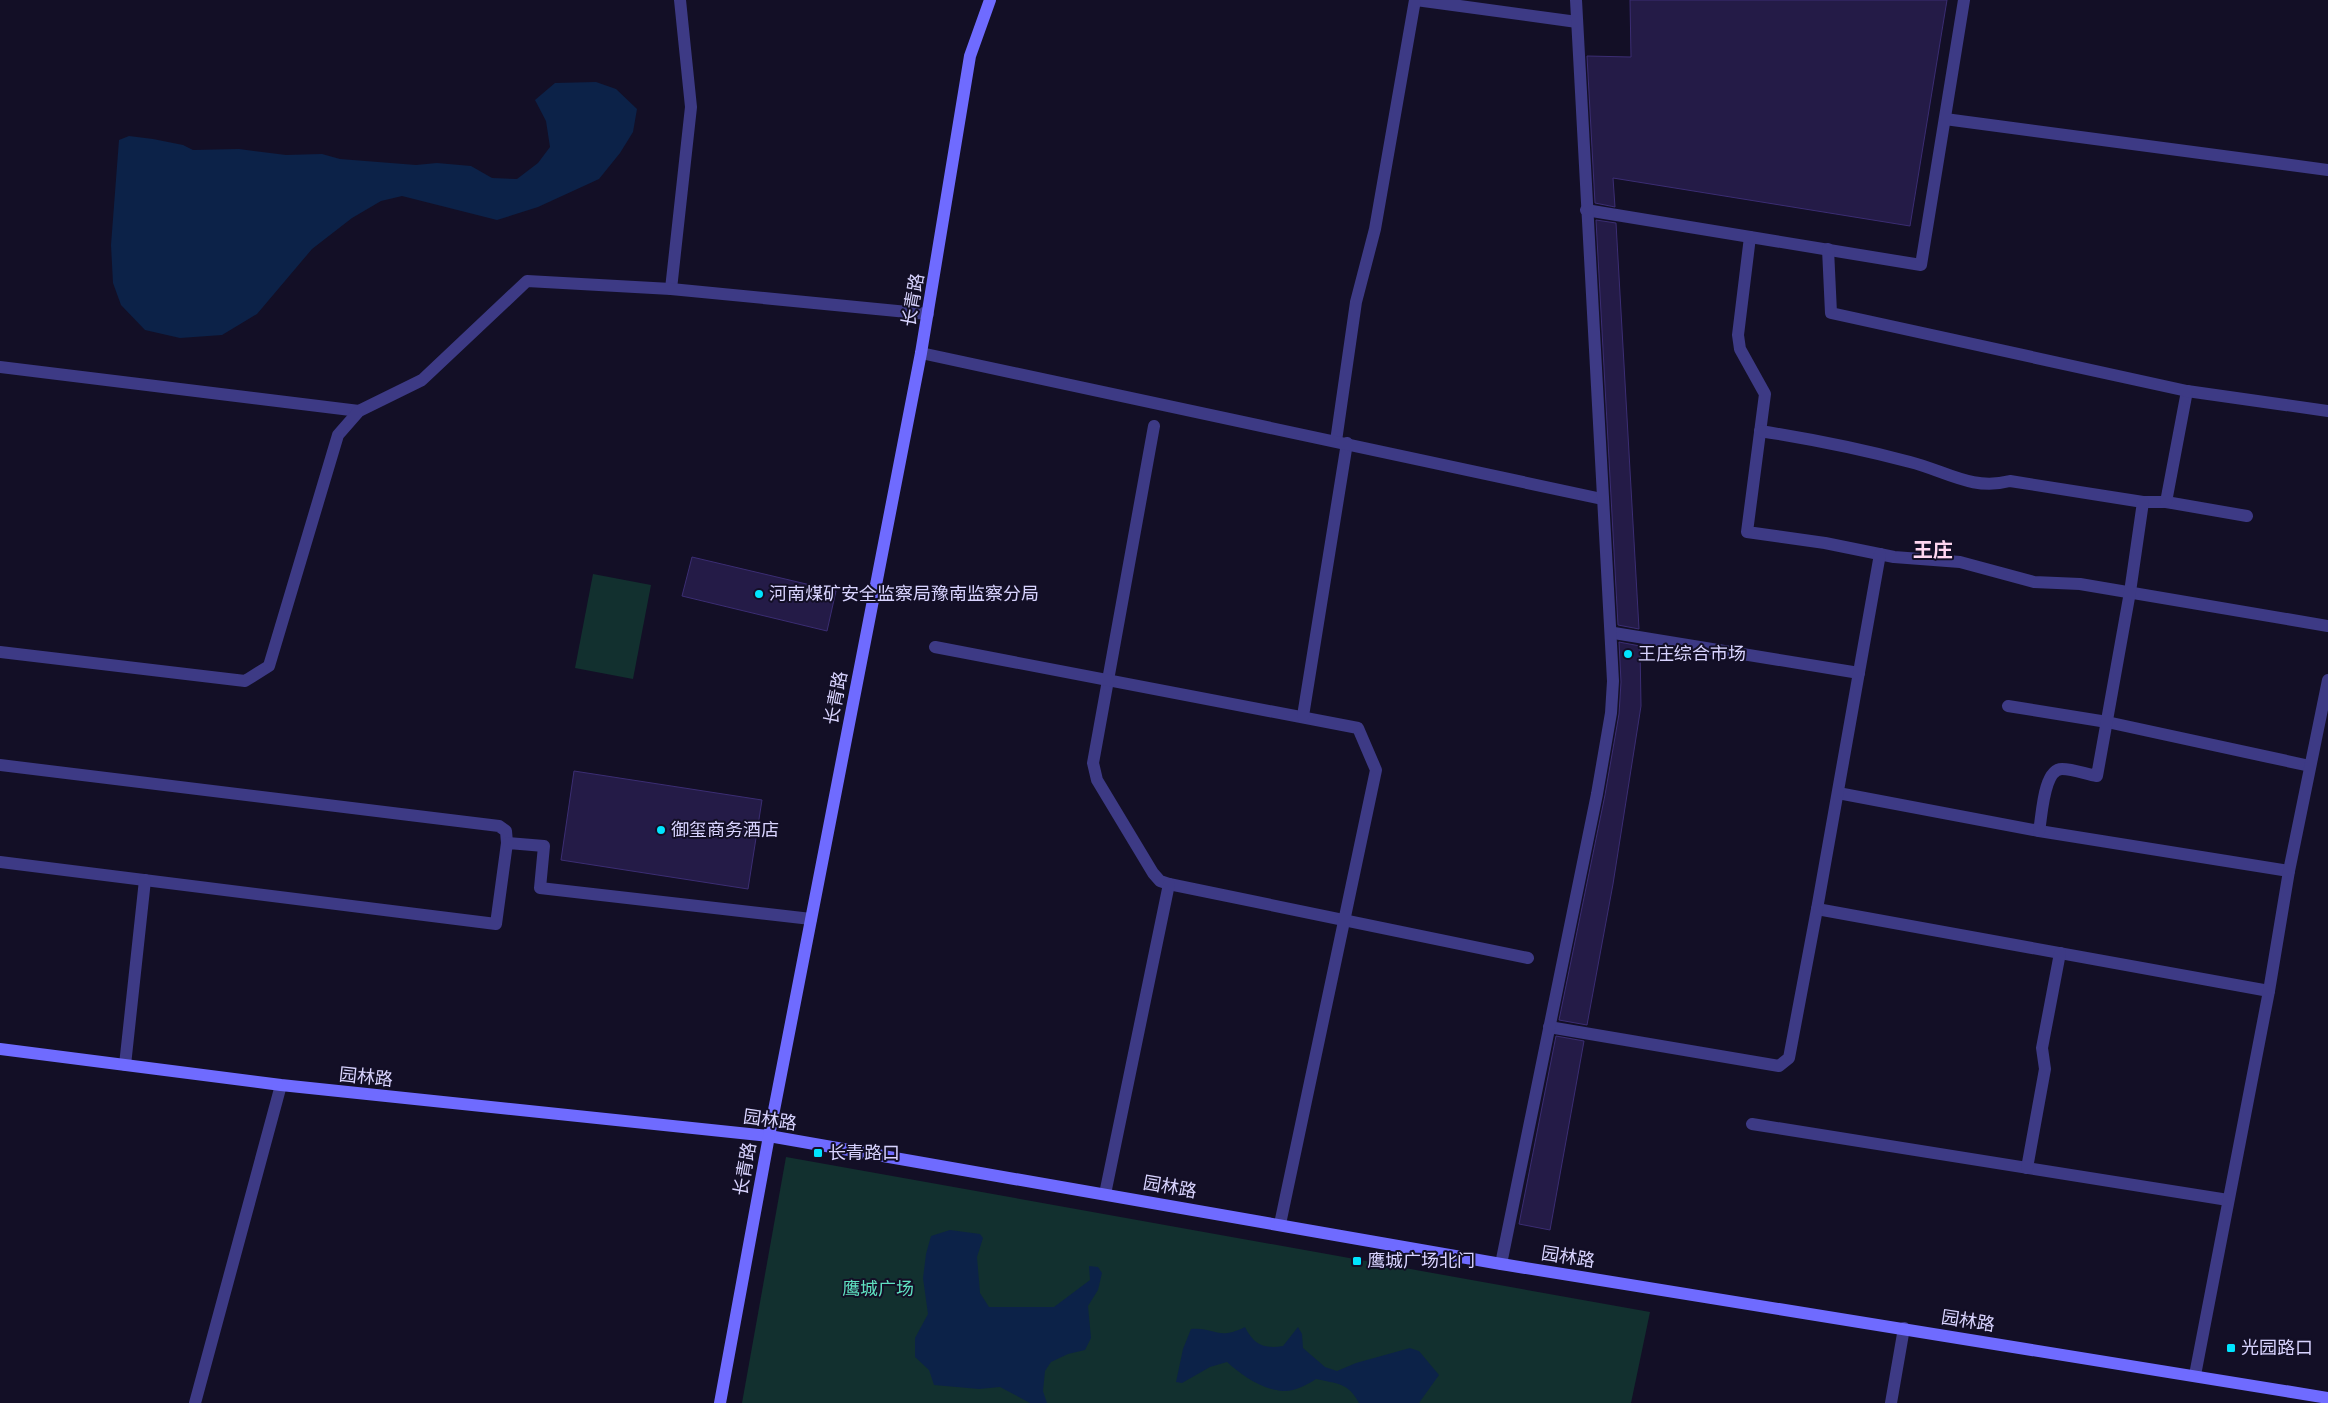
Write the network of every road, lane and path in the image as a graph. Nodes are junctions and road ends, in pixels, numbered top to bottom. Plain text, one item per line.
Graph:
1 (680, 0) edge
2 (990, 0) edge
3 (1416, 0) edge
4 (1576, 0) edge
5 (1964, 0) edge
6 (1577, 22) junction
7 (1945, 119) junction
8 (2328, 170) edge
9 (1586, 210) junction
10 (1750, 237) junction
11 (1828, 249) junction
12 (671, 289) junction
13 (928, 314) junction
14 (921, 353) junction
15 (0, 367) edge
16 (2187, 391) junction
17 (2328, 410) edge
18 (359, 411) junction
19 (1154, 426) dead end
20 (1760, 431) junction
21 (1341, 442) junction
22 (1602, 499) junction
23 (2143, 502) junction
24 (2166, 502) junction
25 (2247, 516) dead end
26 (1880, 554) junction
27 (2130, 592) junction
28 (2328, 626) edge
29 (1614, 633) dead end
30 (935, 646) dead end
31 (0, 652) edge
32 (1859, 673) junction
33 (1109, 679) junction
34 (2328, 680) edge
35 (2008, 706) dead end
36 (1303, 716) junction
37 (2324, 720) edge
38 (2107, 722) junction
39 (0, 765) edge
40 (2310, 766) junction
41 (1838, 793) junction
42 (2039, 831) junction
43 (507, 844) junction
44 (0, 862) edge
45 (2289, 872) junction
46 (145, 880) junction
47 (1169, 884) junction
48 (1818, 909) junction
49 (811, 919) junction
50 (1343, 920) junction
51 (2060, 954) junction
52 (1528, 958) dead end
53 (2269, 990) junction
54 (1549, 1027) junction
55 (0, 1049) edge
56 (125, 1065) junction
57 (281, 1085) junction
58 (1752, 1124) dead end
59 (769, 1136) junction
60 (2027, 1168) junction
61 (1104, 1194) junction
62 (2228, 1200) junction
63 (1280, 1224) junction
64 (1501, 1264) junction
65 (1904, 1328) junction
66 (2195, 1375) junction
67 (2328, 1398) edge
68 (195, 1403) edge
69 (720, 1403) edge
70 (1891, 1403) edge

1 - 12 street
2 - 13 street, 长青路
3 - 6 street
3 - 21 street
4 - 6 street
5 - 7 street
6 - 9 street
7 - 8 street
7 - 11 street
9 - 10 street
9 - 22 street
10 - 11 street
10 - 20 street
11 - 16 street
12 - 13 street
12 - 18 street
13 - 14 street, 长青路
14 - 21 street
14 - 49 street, 长青路
15 - 18 street
16 - 17 street
16 - 24 street
18 - 31 street
19 - 33 street
20 - 23 street
20 - 26 street
21 - 22 street
21 - 36 street
22 - 54 street
23 - 24 street
23 - 27 street
24 - 25 street
26 - 27 street
26 - 32 street
27 - 28 street
27 - 38 street
29 - 32 street
30 - 33 street
32 - 41 street
33 - 36 street
33 - 47 street
34 - 37 street
35 - 38 street
36 - 50 street
37 - 40 street
38 - 40 street
38 - 42 street
39 - 43 street
40 - 45 street
41 - 42 street
41 - 48 street
42 - 45 street
43 - 46 street
43 - 49 street
44 - 46 street
45 - 53 street
46 - 56 street
47 - 50 street
47 - 61 street
48 - 51 street
48 - 54 street
49 - 59 street, 长青路
50 - 52 street
50 - 63 street
51 - 53 street
51 - 60 street
53 - 62 street
54 - 64 street
55 - 56 street, 园林路
56 - 57 street, 园林路
57 - 59 street, 园林路
57 - 68 street
58 - 60 street
59 - 61 street, 园林路
59 - 69 street, 长青路
60 - 62 street
61 - 63 street, 园林路
62 - 66 street
63 - 64 street, 园林路
64 - 65 street, 园林路
65 - 66 street, 园林路
65 - 70 street
66 - 67 street, 园林路

